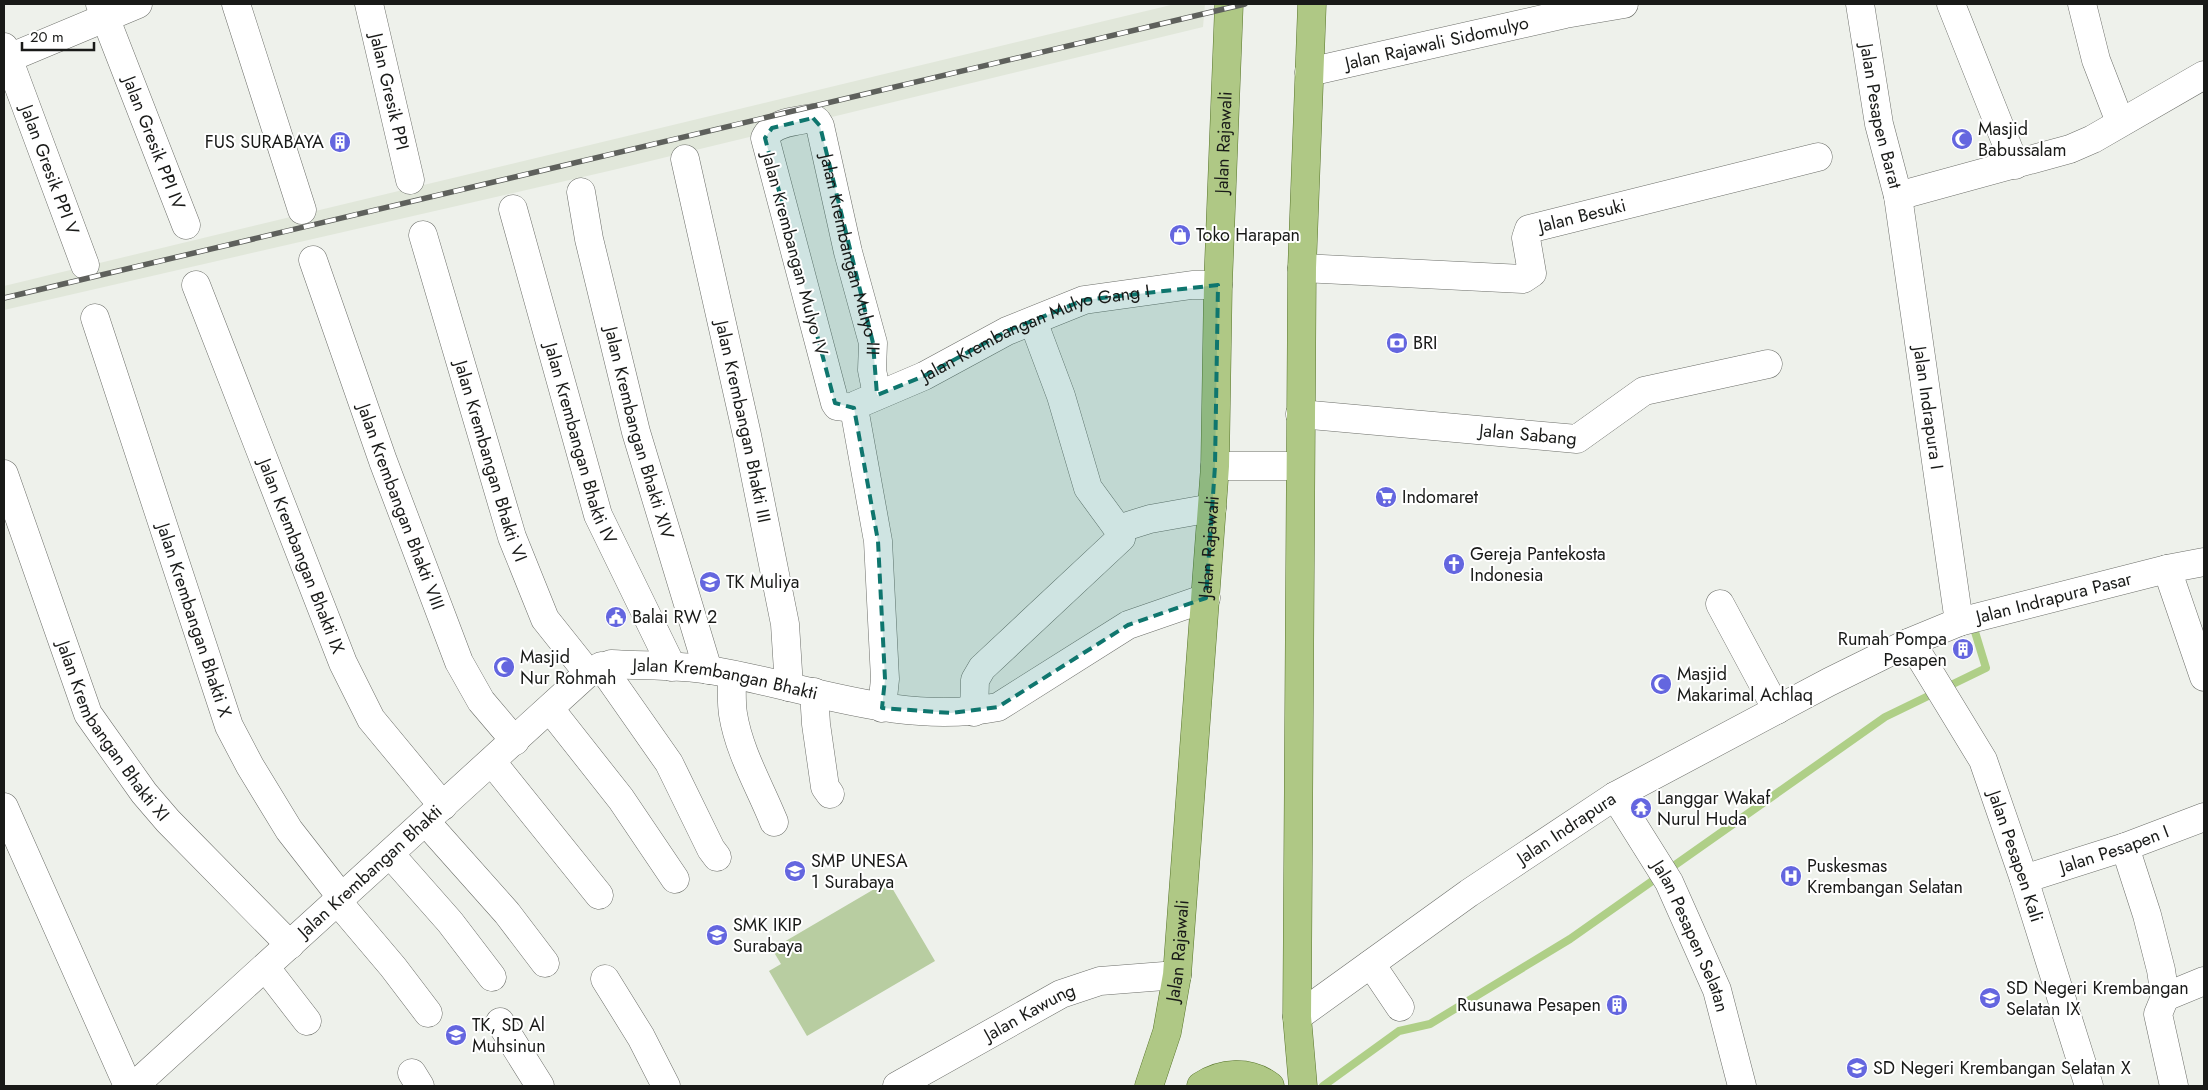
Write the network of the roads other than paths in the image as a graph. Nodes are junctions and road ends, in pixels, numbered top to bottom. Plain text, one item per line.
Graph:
1 (138, 4) edge
2 (236, 4) edge
3 (369, 4) edge
4 (1229, 4) edge
5 (1312, 4) edge
6 (1624, 4) edge
7 (1860, 4) edge
8 (1951, 4) edge
9 (2082, 4) edge
10 (102, 10) edge
11 (5, 55) edge
12 (1309, 72) junction
13 (2204, 74) edge
14 (813, 118) joint
15 (2120, 122) junction
16 (1818, 157) dead end
17 (685, 159) dead end
18 (2015, 165) junction
19 (410, 180) dead end
20 (581, 192) dead end
21 (1898, 196) junction
22 (513, 209) dead end
23 (302, 210) dead end
24 (186, 225) dead end
25 (423, 235) dead end
26 (314, 260) dead end
27 (85, 264) dead end
28 (1302, 268) junction
29 (196, 285) dead end
30 (1218, 285) junction
31 (94, 318) dead end
32 (1033, 320) junction
33 (1768, 364) dead end
34 (863, 402) junction
35 (1300, 414) junction
36 (1214, 466) junction
37 (1299, 466) junction
38 (4, 474) edge
39 (1212, 508) junction
40 (1118, 529) junction
41 (2204, 562) edge
42 (2167, 569) junction
43 (1206, 598) junction
44 (1720, 604) dead end
45 (1971, 618) junction
46 (1914, 649) junction
47 (672, 668) junction
48 (595, 669) junction
49 (720, 673) junction
50 (2204, 677) edge
51 (801, 689) junction
52 (882, 708) junction
53 (550, 709) junction
54 (1777, 710) junction
55 (974, 712) junction
56 (515, 741) junction
57 (492, 762) junction
58 (830, 794) dead end
59 (1615, 796) junction
60 (4, 806) edge
61 (435, 814) junction
62 (2204, 817) edge
63 (774, 822) dead end
64 (2125, 846) junction
65 (390, 854) junction
66 (717, 857) dead end
67 (676, 879) dead end
68 (2024, 879) junction
69 (600, 895) dead end
70 (340, 900) junction
71 (290, 945) junction
72 (545, 963) dead end
73 (1372, 964) junction
74 (266, 968) junction
75 (1177, 975) junction
76 (492, 978) dead end
77 (605, 979) dead end
78 (2204, 981) edge
79 (2165, 997) junction
80 (1400, 1007) dead end
81 (428, 1013) dead end
82 (1296, 1017) junction
83 (307, 1021) dead end
84 (500, 1022) dead end
85 (128, 1086) edge
86 (134, 1086) edge
87 (540, 1086) edge
88 (666, 1086) edge
89 (897, 1086) edge
90 (1148, 1086) edge
91 (1201, 1086) edge
92 (1270, 1086) edge
93 (1303, 1086) edge
94 (1742, 1086) edge
95 (2089, 1086) edge
96 (2174, 1086) edge

1 - 10 street
2 - 23 street
3 - 19 street, Jalan Gresik PPI
4 - 30 main road, Jalan Rajawali
5 - 12 main road
6 - 12 street, Jalan Rajawali Sidomulyo
7 - 21 street, Jalan Pesapen Barat
8 - 18 street
9 - 15 street
10 - 11 street
10 - 24 street, Jalan Gresik PPI IV
11 - 27 street, Jalan Gresik PPI V
12 - 28 main road
13 - 15 street, Jalan Pesapen Barat
14 - 34 street, Jalan Krembangan Mulyo III
14 - 34 street, Jalan Krembangan Mulyo IV
15 - 18 street, Jalan Pesapen Barat
16 - 28 street, Jalan Besuki
17 - 51 street, Jalan Krembangan Bhakti III
18 - 21 street, Jalan Pesapen Barat
20 - 49 street, Jalan Krembangan Bhakti XIV
21 - 45 street, Jalan Indrapura I
22 - 47 street, Jalan Krembangan Bhakti IV
25 - 48 street, Jalan Krembangan Bhakti VI
26 - 56 street, Jalan Krembangan Bhakti VIII
28 - 35 main road
29 - 61 street, Jalan Krembangan Bhakti IX
30 - 32 street, Jalan Krembangan Mulyo Gang I
30 - 36 main road, Jalan Rajawali
31 - 70 street, Jalan Krembangan Bhakti X
32 - 34 street, Jalan Krembangan Mulyo Gang I
32 - 40 street
33 - 35 street, Jalan Sabang
34 - 52 street, Jalan Krembangan Mulyo III
35 - 37 main road
36 - 37 street
36 - 39 main road, Jalan Rajawali
37 - 82 main road
38 - 71 street, Jalan Krembangan Bhakti XI
39 - 40 street
39 - 43 main road, Jalan Rajawali
40 - 55 street
41 - 42 street, Jalan Indrapura Pasar
42 - 45 street, Jalan Indrapura Pasar
42 - 50 street
43 - 55 street, Jalan Krembangan Bhakti
43 - 75 main road, Jalan Rajawali
44 - 54 street
45 - 46 street, Jalan Indrapura Pasar
46 - 54 street, Jalan Indrapura
46 - 68 street, Jalan Pesapen Kali
47 - 48 street, Jalan Krembangan Bhakti
47 - 49 street, Jalan Krembangan Bhakti
48 - 53 street, Jalan Krembangan Bhakti
48 - 66 street, Jalan Krembangan Bhakti VI
49 - 51 street, Jalan Krembangan Bhakti
49 - 63 street, Jalan Krembangan Bhakti XIV
51 - 52 street, Jalan Krembangan Bhakti
51 - 58 street, Jalan Krembangan Bhakti III
52 - 55 street, Jalan Krembangan Bhakti
53 - 56 street, Jalan Krembangan Bhakti
53 - 67 street
54 - 59 street, Jalan Indrapura
56 - 57 street, Jalan Krembangan Bhakti
57 - 61 street, Jalan Krembangan Bhakti
57 - 69 street
59 - 73 street, Jalan Indrapura
59 - 94 street, Jalan Pesapen Selatan
60 - 85 street
61 - 65 street, Jalan Krembangan Bhakti
61 - 72 street, Jalan Krembangan Bhakti IX
62 - 64 street, Jalan Pesapen I
64 - 68 street, Jalan Pesapen I
64 - 79 street
65 - 70 street, Jalan Krembangan Bhakti
65 - 76 street
68 - 95 street, Jalan Pesapen Kali
70 - 71 street, Jalan Krembangan Bhakti
70 - 81 street, Jalan Krembangan Bhakti X
71 - 74 street, Jalan Krembangan Bhakti
73 - 80 street
73 - 82 street, Jalan Indrapura
74 - 83 street
74 - 86 street, Jalan Krembangan Bhakti
75 - 89 street, Jalan Kawung
75 - 90 main road, Jalan Rajawali
77 - 88 street
78 - 79 street
79 - 96 street
82 - 93 main road
84 - 87 street
91 - 92 main road

